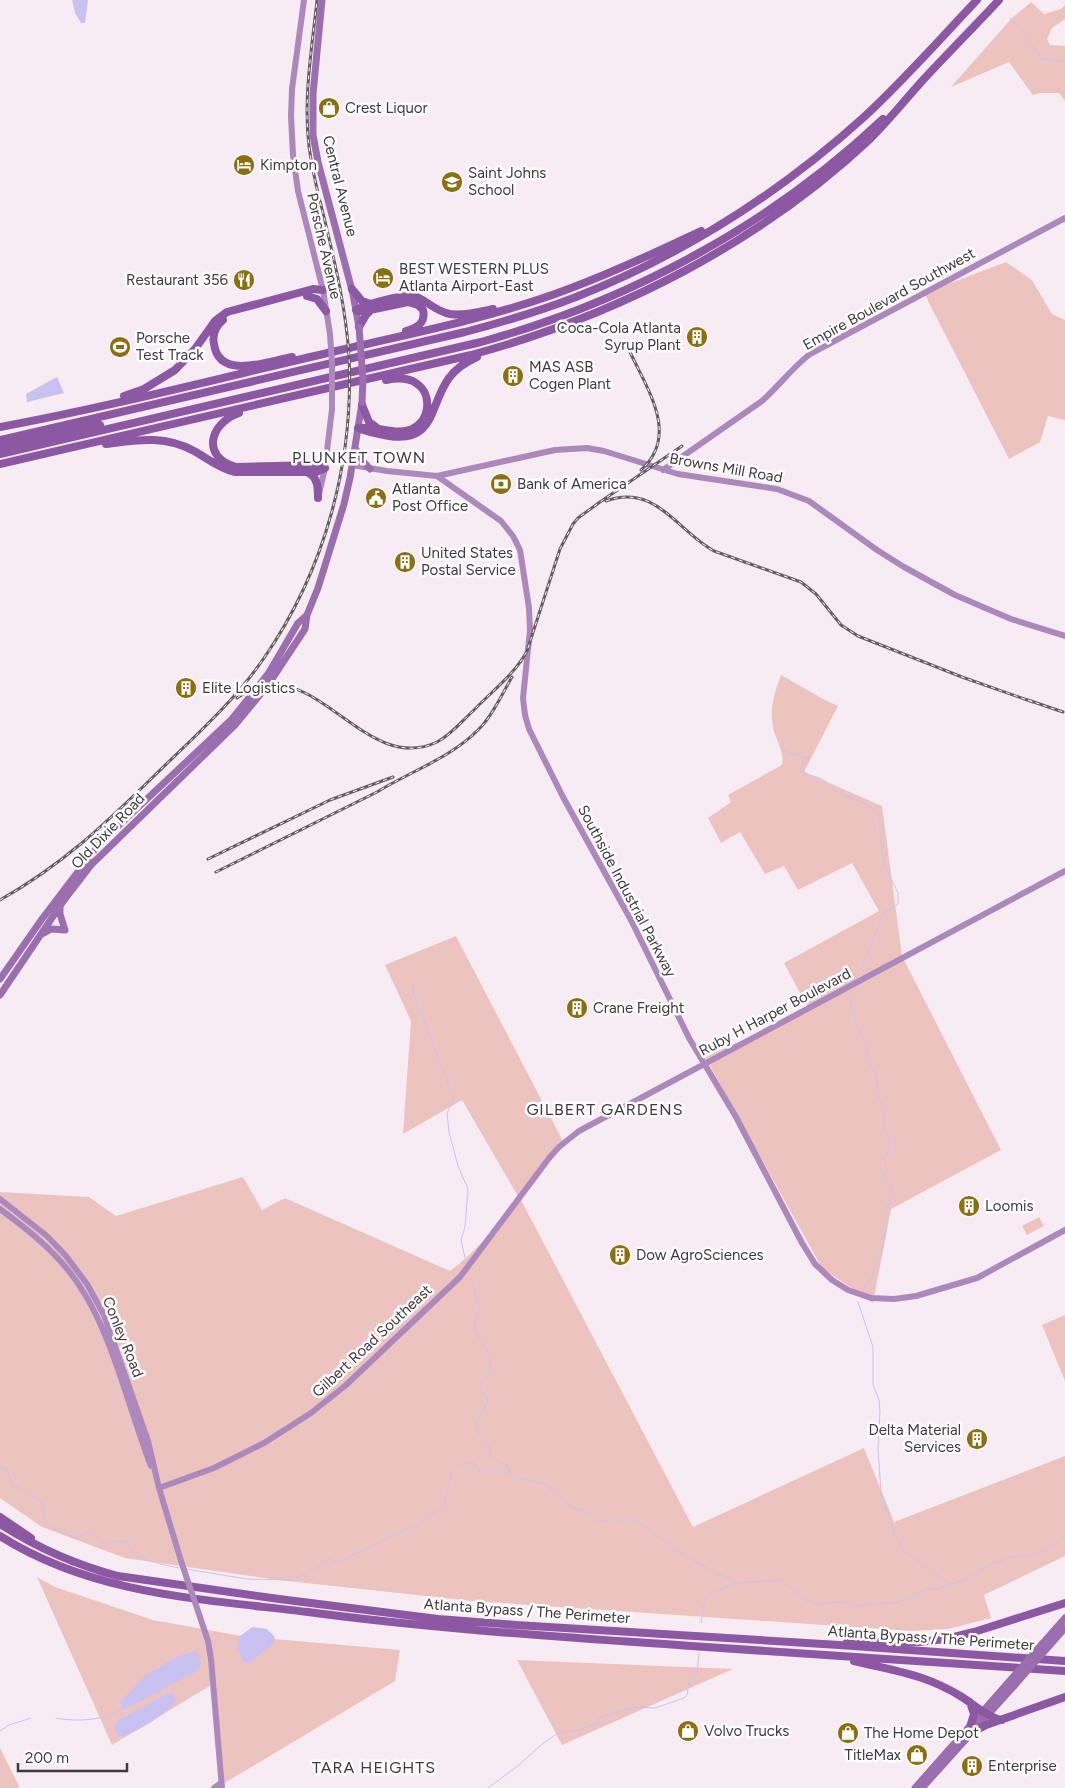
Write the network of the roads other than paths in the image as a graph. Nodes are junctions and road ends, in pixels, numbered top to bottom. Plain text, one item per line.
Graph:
1 (304, 0) edge
2 (322, 0) edge
3 (977, 0) edge
4 (999, 0) edge
5 (922, 81) junction
6 (730, 217) junction
7 (1065, 218) edge
8 (647, 279) junction
9 (352, 289) junction
10 (322, 290) junction
11 (307, 296) junction
12 (527, 303) junction
13 (371, 307) junction
14 (356, 310) junction
15 (326, 311) junction
16 (359, 327) junction
17 (371, 343) junction
18 (504, 346) junction
19 (336, 351) junction
20 (356, 383) junction
21 (270, 402) junction
22 (362, 404) junction
23 (50, 417) junction
24 (0, 427) edge
25 (358, 428) junction
26 (378, 428) junction
27 (0, 440) edge
28 (0, 448) edge
29 (355, 448) junction
30 (67, 450) junction
31 (0, 454) edge
32 (0, 464) edge
33 (352, 465) junction
34 (325, 468) junction
35 (370, 469) junction
36 (663, 470) junction
37 (305, 472) junction
38 (437, 476) junction
39 (318, 498) joint
40 (1065, 636) edge
41 (234, 722) junction
42 (1065, 871) edge
43 (60, 906) junction
44 (41, 935) junction
45 (0, 979) edge
46 (0, 995) edge
47 (703, 1064) junction
48 (0, 1199) edge
49 (518, 1200) joint
50 (0, 1208) edge
51 (1065, 1230) edge
52 (159, 1488) junction
53 (0, 1517) edge
54 (0, 1524) edge
55 (0, 1536) edge
56 (0, 1540) edge
57 (46, 1550) junction
58 (25, 1551) junction
59 (1065, 1603) edge
60 (1057, 1606) junction
61 (1065, 1608) edge
62 (1065, 1618) edge
63 (1065, 1628) edge
64 (838, 1645) junction
65 (832, 1655) junction
66 (1065, 1661) edge
67 (1065, 1671) edge
68 (1065, 1697) edge
69 (970, 1702) junction
70 (986, 1712) junction
71 (1002, 1720) junction
72 (972, 1728) junction
73 (221, 1786) edge
74 (214, 1788) edge
75 (915, 1788) edge
76 (922, 1788) edge

1 - 10 street, Porsche Avenue
2 - 9 main road, Central Avenue
3 - 6 highway
4 - 5 highway
5 - 8 highway
5 - 18 highway
6 - 12 highway
6 - 27 highway
7 - 36 street, Empire Boulevard Southwest
8 - 28 highway
8 - 31 highway
9 - 13 highway
9 - 14 main road, Central Avenue
10 - 11 highway
10 - 15 street, Porsche Avenue
10 - 23 highway
11 - 15 highway
11 - 19 highway
12 - 13 highway
12 - 17 highway
13 - 14 highway
13 - 16 highway
13 - 17 highway
14 - 16 main road, Central Avenue
15 - 34 street, Porsche Avenue, bridge
16 - 22 main road, Central Avenue, bridge
17 - 19 highway
18 - 20 highway
18 - 25 highway
19 - 23 highway
20 - 21 highway
20 - 26 highway
21 - 30 highway
21 - 34 highway
22 - 25 main road, Central Avenue
22 - 26 highway
23 - 24 highway
25 - 26 highway
25 - 29 main road, Central Avenue
29 - 33 main road, Central Avenue
29 - 35 main road
30 - 32 highway
30 - 37 highway
33 - 35 street, Browns Mill Road
33 - 41 main road, Central Avenue
34 - 37 highway
34 - 39 street, Porsche Avenue
35 - 38 street, Browns Mill Road
36 - 38 street, Browns Mill Road
36 - 40 street, Browns Mill Road
37 - 39 highway
38 - 47 street, Southside Industrial Parkway
41 - 43 main road, Old Dixie Road
41 - 45 main road, Old Dixie Road
42 - 47 street, Ruby H Harper Boulevard
43 - 44 main road, Old Dixie Road
43 - 44 main road
44 - 46 main road, Old Dixie Road
47 - 49 street, Ruby H Harper Boulevard
47 - 51 street, Southside Industrial Parkway
48 - 52 street, Conley Road
49 - 52 street, Gilbert Road Southeast
50 - 52 street, Conley Road
52 - 73 street, Conley Road, bridge
53 - 57 highway
54 - 57 highway, Atlanta Bypass / The Perimeter
55 - 58 highway, Atlanta Bypass / The Perimeter
56 - 58 highway
57 - 64 highway, Atlanta Bypass / The Perimeter
58 - 65 highway, Atlanta Bypass / The Perimeter
59 - 60 highway
60 - 61 highway
60 - 64 highway
62 - 70 main road, bridge
63 - 70 main road, bridge
64 - 66 highway, Atlanta Bypass / The Perimeter
65 - 67 highway, Atlanta Bypass / The Perimeter
65 - 69 highway
68 - 71 highway
69 - 70 highway
69 - 72 highway
70 - 71 highway
70 - 72 main road
71 - 72 highway
72 - 75 main road
72 - 76 main road
73 - 74 street

